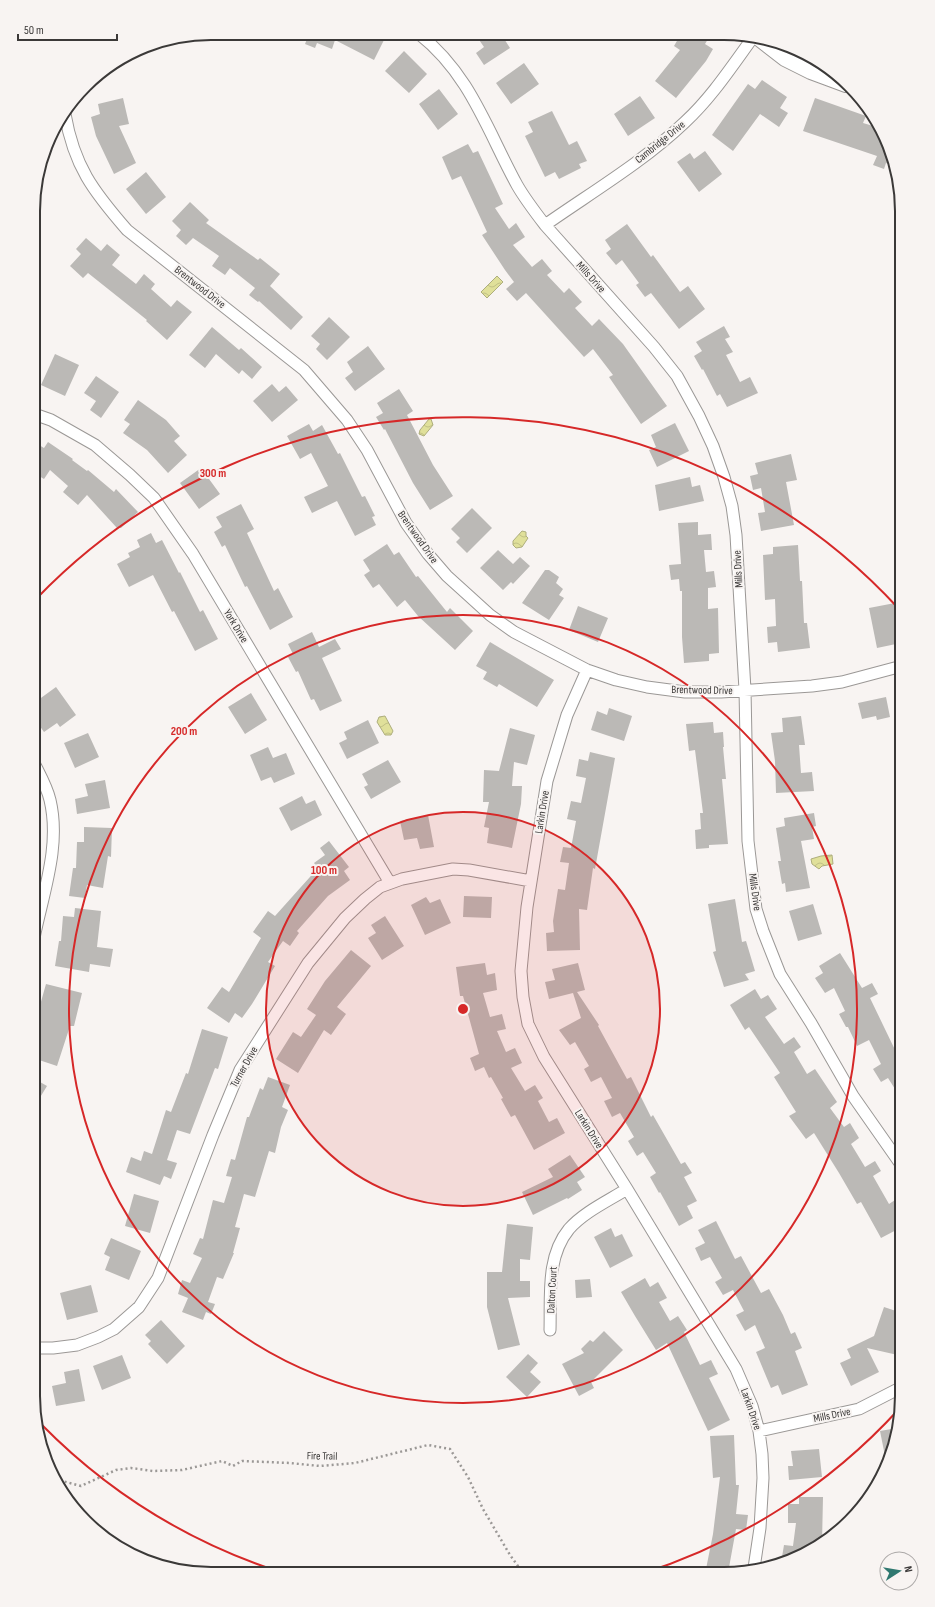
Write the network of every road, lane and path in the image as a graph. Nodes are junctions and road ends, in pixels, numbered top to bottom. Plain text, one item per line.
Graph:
1 (426, 40) edge
2 (750, 42) edge
3 (770, 47) edge
4 (834, 79) edge
5 (66, 120) edge
6 (544, 225) junction
7 (40, 416) edge
8 (895, 668) edge
9 (587, 670) junction
10 (745, 690) junction
11 (40, 774) edge
12 (531, 881) junction
13 (390, 883) junction
14 (40, 908) edge
15 (895, 1156) edge
16 (627, 1190) junction
17 (550, 1330) dead end
18 (40, 1348) edge
19 (895, 1391) edge
20 (758, 1431) junction
21 (63, 1481) edge
22 (755, 1564) edge
23 (519, 1567) edge

1 - 6 street, Mills Drive
2 - 6 street, Cambridge Drive
3 - 4 street
5 - 9 street, Brentwood Drive
6 - 10 street, Mills Drive
7 - 13 street, York Drive
8 - 10 street, Brentwood Drive
9 - 10 street, Brentwood Drive
9 - 12 street, Larkin Drive
10 - 15 street, Mills Drive
11 - 14 street
12 - 13 street, Turner Drive
12 - 16 street, Larkin Drive
13 - 18 street, Turner Drive
16 - 17 street, Dalton Court
16 - 20 street, Larkin Drive
19 - 20 street, Mills Drive
20 - 22 street, Larkin Drive
21 - 23 path, Fire Trail

